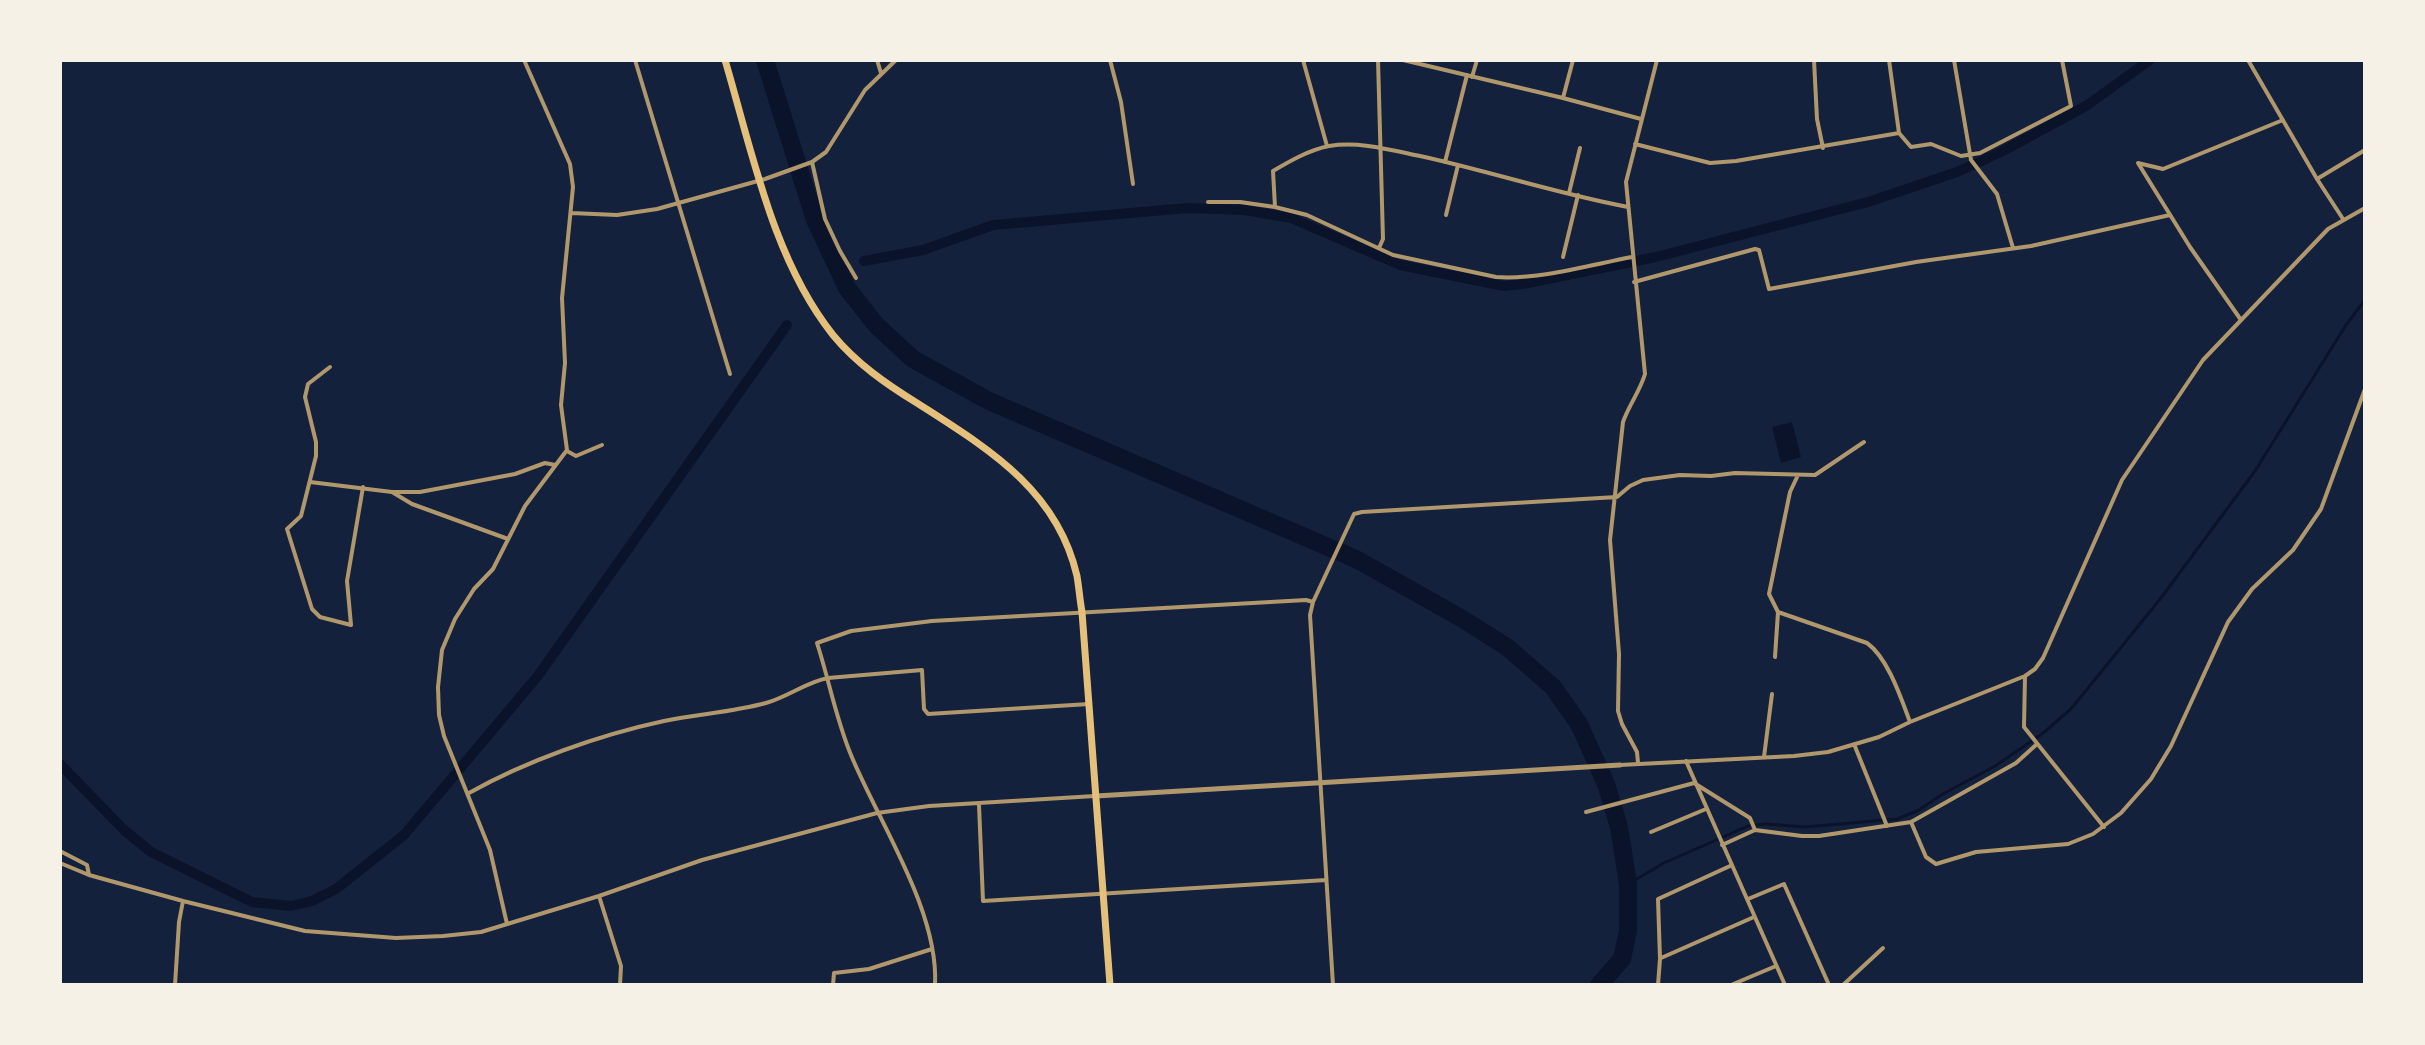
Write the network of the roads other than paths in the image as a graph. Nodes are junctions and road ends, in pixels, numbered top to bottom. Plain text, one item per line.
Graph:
1 (524, 60) edge
2 (635, 60) edge
3 (725, 60) edge
4 (877, 60) edge
5 (896, 60) edge
6 (1110, 60) edge
7 (1303, 60) edge
8 (1378, 60) edge
9 (1403, 60) edge
10 (1477, 60) edge
11 (1573, 60) edge
12 (1657, 60) edge
13 (1814, 60) edge
14 (1889, 60) edge
15 (1954, 60) edge
16 (2062, 60) edge
17 (2248, 60) edge
18 (881, 73) junction
19 (1470, 76) junction
20 (1563, 98) junction
21 (1641, 119) junction
22 (2283, 120) junction
23 (1899, 133) junction
24 (1635, 144) junction
25 (1327, 146) junction
26 (1379, 148) junction
27 (1580, 148) dead end
28 (1823, 148) junction
29 (2365, 150) edge
30 (1971, 158) junction
31 (1445, 162) junction
32 (810, 163) junction
33 (1458, 165) junction
34 (2317, 179) junction
35 (763, 180) junction
36 (1133, 184) dead end
37 (1569, 193) junction
38 (1578, 195) junction
39 (1208, 202) dead end
40 (678, 203) junction
41 (1275, 207) junction
42 (1628, 207) junction
43 (2365, 208) edge
44 (571, 213) junction
45 (1446, 215) dead end
46 (2170, 215) junction
47 (2343, 219) junction
48 (1379, 248) junction
49 (2013, 248) junction
50 (1563, 257) dead end
51 (1632, 257) junction
52 (856, 278) dead end
53 (1634, 282) junction
54 (2241, 320) junction
55 (330, 367) dead end
56 (730, 374) dead end
57 (2365, 389) edge
58 (1864, 442) dead end
59 (602, 445) dead end
60 (567, 450) junction
61 (555, 465) junction
62 (1798, 475) junction
63 (310, 482) junction
64 (363, 487) junction
65 (392, 492) junction
66 (1617, 497) junction
67 (508, 539) junction
68 (1313, 602) junction
69 (1082, 612) junction
70 (1778, 612) junction
71 (1775, 657) dead end
72 (2025, 676) junction
73 (828, 678) junction
74 (1772, 694) dead end
75 (1089, 704) junction
76 (1910, 722) junction
77 (2036, 743) junction
78 (1854, 744) junction
79 (1764, 757) junction
80 (1686, 761) junction
81 (1638, 763) junction
82 (1620, 765) joint
83 (1694, 783) junction
84 (1321, 784) junction
85 (469, 793) junction
86 (1095, 796) junction
87 (979, 805) junction
88 (1706, 809) junction
89 (1586, 812) dead end
90 (877, 813) junction
91 (1911, 822) junction
92 (1887, 826) junction
93 (2104, 827) junction
94 (1755, 829) junction
95 (1651, 832) dead end
96 (1721, 843) junction
97 (60, 851) edge
98 (60, 863) edge
99 (1731, 866) junction
100 (89, 875) junction
101 (1326, 880) junction
102 (1103, 895) junction
103 (599, 896) junction
104 (1747, 900) junction
105 (183, 901) junction
106 (1754, 917) junction
107 (507, 924) junction
108 (1883, 948) dead end
109 (933, 949) junction
110 (1660, 959) junction
111 (1776, 966) junction
112 (175, 985) edge
113 (620, 985) edge
114 (833, 985) edge
115 (935, 985) edge
116 (1110, 985) edge
117 (1333, 985) edge
118 (1658, 985) edge
119 (1731, 985) edge
120 (1785, 985) edge
121 (1829, 985) edge
122 (1843, 985) edge

1 - 44 street
2 - 40 street
3 - 35 main road
4 - 18 street
5 - 18 street
6 - 36 street
7 - 25 street
8 - 26 street
9 - 19 street
10 - 19 street
11 - 20 street
12 - 21 street
13 - 28 street
14 - 23 street
15 - 30 street
16 - 30 street
17 - 22 street
18 - 32 street
19 - 20 street
19 - 31 street
20 - 21 street
21 - 24 street
22 - 34 street
22 - 46 street
23 - 28 street
23 - 30 street
24 - 28 street
24 - 42 street
25 - 26 street
25 - 41 street
26 - 31 street
26 - 48 street
27 - 37 street
29 - 34 street
30 - 49 street
31 - 33 street
32 - 35 street
32 - 52 street
33 - 37 street
33 - 45 street
34 - 47 street
35 - 40 street
35 - 69 main road
37 - 38 street
38 - 42 street
38 - 50 street
39 - 41 street
40 - 44 street
40 - 56 street
41 - 48 street
42 - 51 street
43 - 47 street
44 - 60 street
46 - 49 street
46 - 54 street
47 - 54 street
48 - 51 street
49 - 53 street
51 - 53 street
53 - 66 street
54 - 72 street
55 - 63 street
57 - 93 street
58 - 62 street
59 - 60 street
60 - 61 street
61 - 65 street
61 - 67 street
62 - 66 street
62 - 70 street
63 - 64 street
63 - 64 street
64 - 65 street
65 - 67 street
66 - 68 street
66 - 81 street
67 - 85 street
68 - 69 street
68 - 84 street
69 - 73 street
69 - 75 main road
70 - 71 street
70 - 76 street
72 - 76 street
72 - 77 street
73 - 75 street
73 - 85 street
73 - 90 street
74 - 79 street
75 - 86 main road
76 - 78 street
77 - 91 street
77 - 93 street
78 - 79 street
78 - 92 street
79 - 80 street
80 - 81 street
80 - 83 street
81 - 82 street
82 - 84 street
83 - 88 street
83 - 89 street
83 - 94 street
84 - 86 street
84 - 101 street
85 - 107 street
86 - 87 street
86 - 102 main road
87 - 90 street
87 - 102 street
88 - 95 street
88 - 96 street
90 - 103 street
90 - 109 street
91 - 92 street
91 - 93 street
92 - 94 street
94 - 96 street
96 - 99 street
97 - 100 street
98 - 100 street
99 - 104 street
99 - 110 street
100 - 105 street
101 - 102 street
101 - 117 street
102 - 116 main road
103 - 107 street
103 - 113 street
104 - 106 street
104 - 121 street
105 - 107 street
105 - 112 street
106 - 110 street
106 - 111 street
108 - 122 street
109 - 114 street
109 - 115 street
110 - 118 street
111 - 119 street
111 - 120 street

